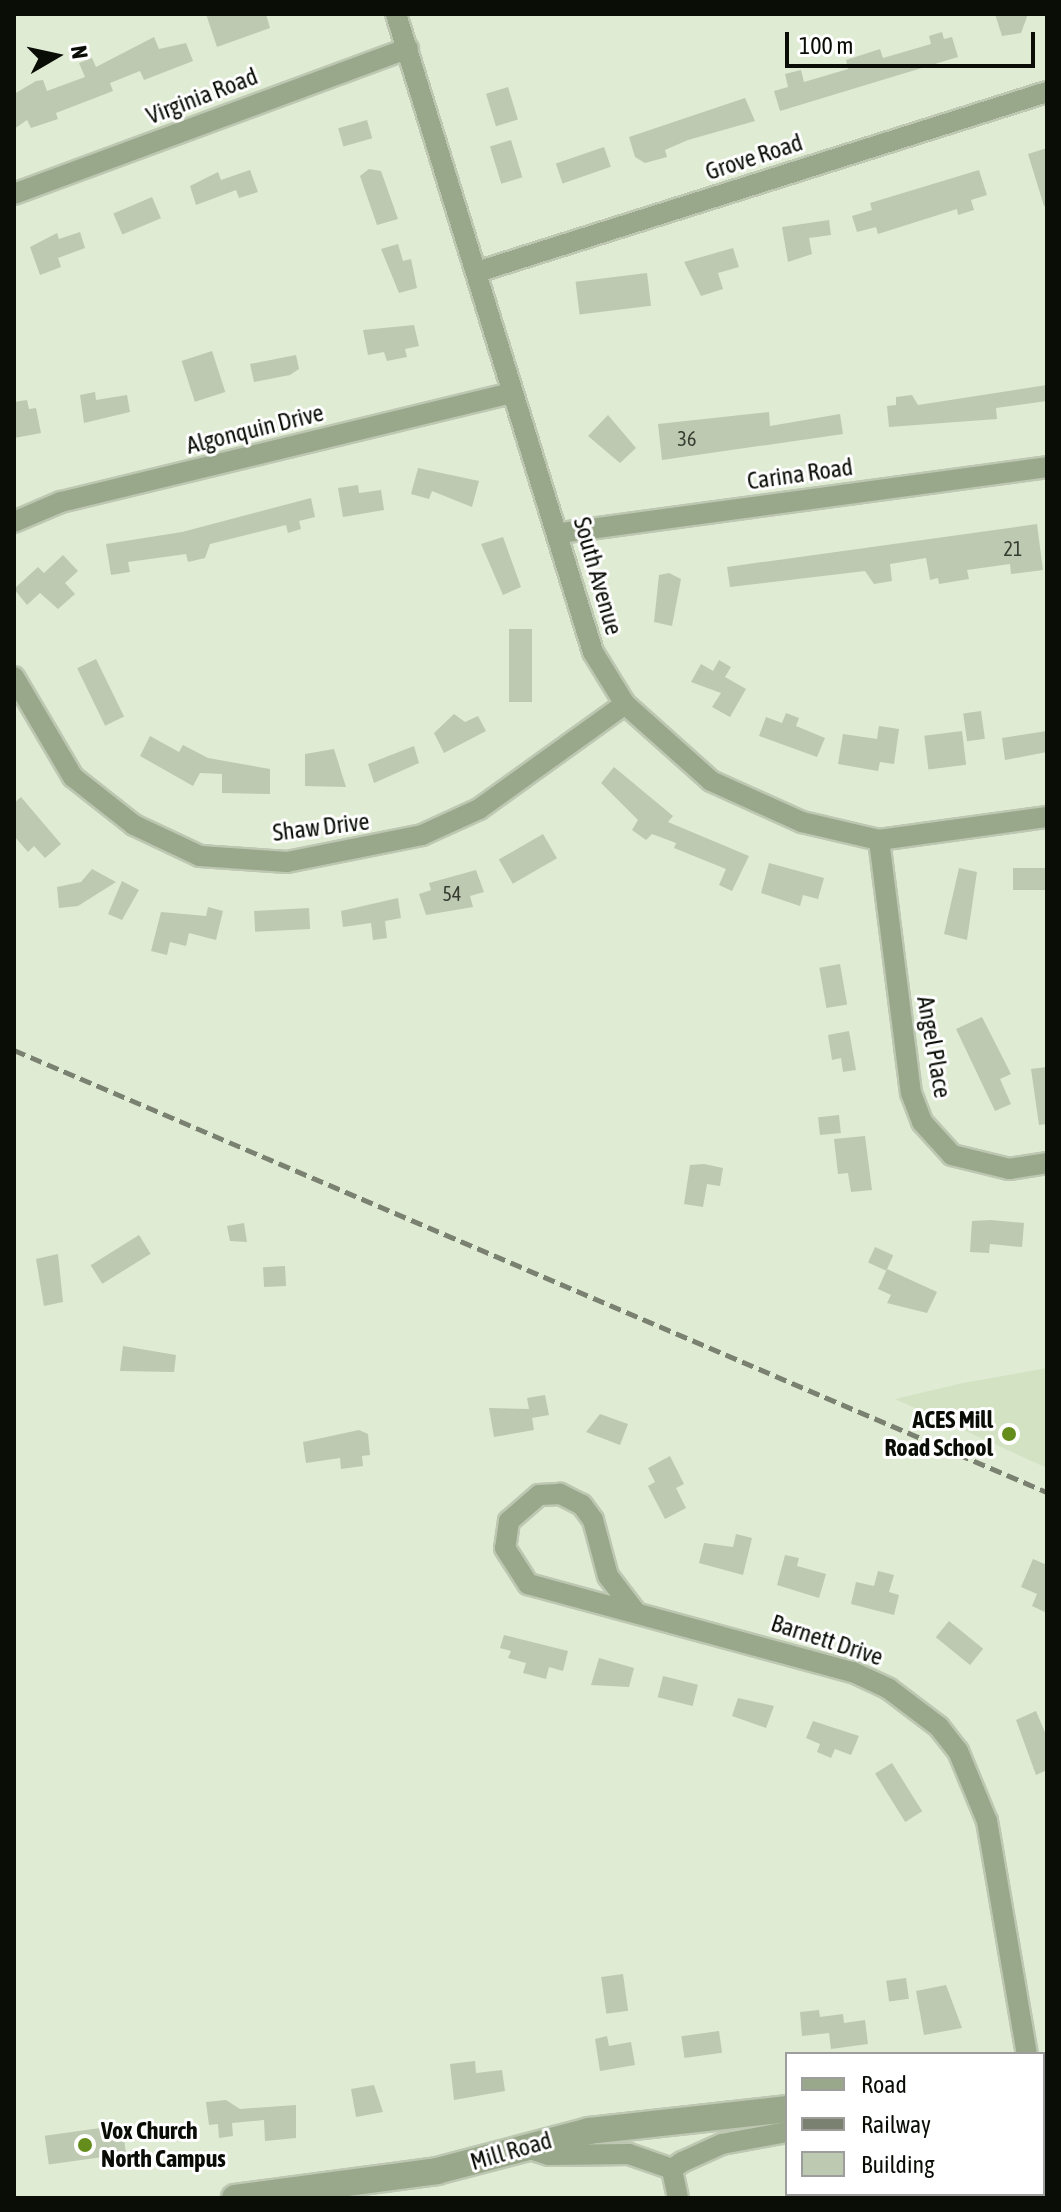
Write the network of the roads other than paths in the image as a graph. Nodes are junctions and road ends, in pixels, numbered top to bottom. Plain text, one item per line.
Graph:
1 (396, 14) edge
2 (408, 48) junction
3 (1047, 92) edge
4 (14, 194) edge
5 (477, 272) junction
6 (512, 393) junction
7 (1047, 467) edge
8 (14, 522) edge
9 (560, 533) junction
10 (14, 677) edge
11 (625, 704) junction
12 (1047, 817) edge
13 (879, 840) junction
14 (1047, 1163) edge
15 (634, 1610) junction
16 (1027, 2052) edge
17 (785, 2109) edge
18 (785, 2132) edge
19 (524, 2147) junction
20 (672, 2169) junction
21 (321, 2192) edge
22 (235, 2198) edge
23 (678, 2198) edge

1 - 2 street, South Avenue
2 - 4 street, Virginia Road
2 - 5 street, South Avenue
3 - 5 street, Grove Road
5 - 6 street, South Avenue
6 - 8 street, Algonquin Drive
6 - 9 street, South Avenue
7 - 9 street, Carina Road
9 - 11 street, South Avenue
10 - 11 street, Shaw Drive
11 - 13 street, South Avenue
12 - 13 street, South Avenue
13 - 14 street, Angel Place
15 - 15 street, Barnett Drive
15 - 16 street, Barnett Drive
17 - 19 street, Mill Road
18 - 20 street
19 - 20 street
19 - 21 street, Mill Road
20 - 23 street
21 - 22 street, Mill Road

